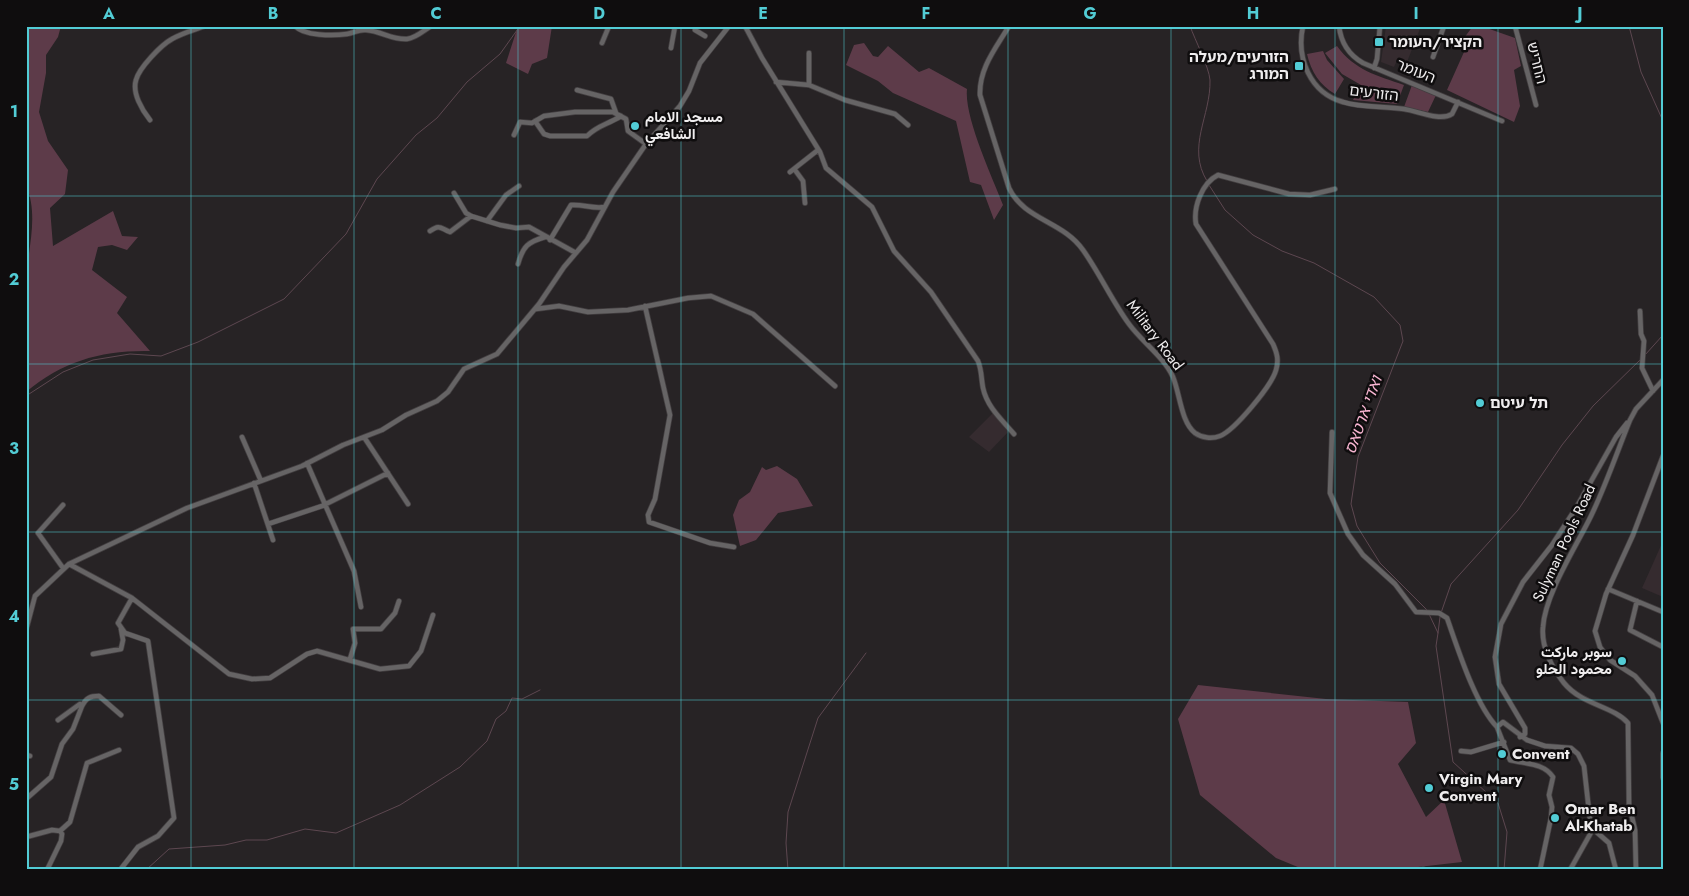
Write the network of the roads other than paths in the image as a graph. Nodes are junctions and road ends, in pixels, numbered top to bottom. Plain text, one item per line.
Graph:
1 (205, 26) edge
2 (295, 26) edge
3 (431, 26) edge
4 (609, 26) edge
5 (675, 26) edge
6 (697, 26) edge
7 (729, 26) edge
8 (745, 26) edge
9 (1009, 26) edge
10 (1303, 26) edge
11 (1339, 26) edge
12 (1380, 26) edge
13 (1444, 26) edge
14 (1515, 26) edge
15 (705, 36) dead end
16 (602, 43) dead end
17 (671, 48) dead end
18 (809, 53) dead end
19 (1433, 57) dead end
20 (1374, 68) junction
21 (776, 82) junction
22 (809, 85) junction
23 (577, 90) dead end
24 (1458, 102) junction
25 (1536, 105) dead end
26 (618, 115) junction
27 (150, 120) dead end
28 (535, 121) junction
29 (1502, 121) dead end
30 (908, 125) dead end
31 (514, 135) dead end
32 (646, 144) junction
33 (818, 150) junction
34 (520, 186) dead end
35 (1335, 189) dead end
36 (454, 193) dead end
37 (805, 203) dead end
38 (604, 207) junction
39 (471, 216) junction
40 (487, 222) junction
41 (430, 231) dead end
42 (545, 236) junction
43 (550, 240) junction
44 (576, 253) junction
45 (518, 264) dead end
46 (646, 306) junction
47 (536, 308) junction
48 (1640, 311) dead end
49 (1663, 380) edge
50 (835, 386) dead end
51 (1652, 391) junction
52 (1630, 420) junction
53 (1332, 432) dead end
54 (1014, 434) dead end
55 (242, 437) dead end
56 (364, 437) junction
57 (1663, 456) edge
58 (307, 463) junction
59 (388, 473) junction
60 (261, 480) junction
61 (254, 483) junction
62 (324, 504) junction
63 (408, 504) dead end
64 (63, 505) dead end
65 (268, 524) junction
66 (273, 540) dead end
67 (734, 547) dead end
68 (69, 564) junction
69 (63, 568) junction
70 (1608, 589) junction
71 (132, 598) junction
72 (399, 601) dead end
73 (1637, 601) junction
74 (361, 607) dead end
75 (1663, 612) edge
76 (433, 615) dead end
77 (121, 629) junction
78 (26, 630) edge
79 (1663, 647) edge
80 (93, 654) dead end
81 (350, 659) junction
82 (82, 706) junction
83 (121, 715) dead end
84 (58, 720) dead end
85 (1663, 723) edge
86 (1497, 727) junction
87 (1520, 737) junction
88 (1504, 742) junction
89 (119, 750) dead end
90 (1461, 751) dead end
91 (1663, 753) edge
92 (1663, 778) edge
93 (26, 799) edge
94 (1593, 829) junction
95 (60, 831) junction
96 (26, 837) edge
97 (47, 870) edge
98 (120, 870) edge
99 (1540, 870) edge
100 (1570, 870) edge
101 (1616, 870) edge
102 (1636, 870) edge

1 - 27 street
2 - 3 street
4 - 16 street
5 - 17 street
6 - 15 street
7 - 32 street
8 - 21 street
9 - 35 street, Military Road
10 - 24 street, הזורעים
11 - 20 street, העומר
12 - 20 street
13 - 19 street
14 - 25 street, החריש
18 - 22 street
20 - 24 street, העומר
21 - 22 street
21 - 33 street
22 - 30 street
23 - 26 street
24 - 29 street, העומר
26 - 28 street
26 - 28 street
26 - 32 street
28 - 31 street
32 - 38 street
33 - 37 street
33 - 54 street
34 - 40 street
36 - 39 street
38 - 43 street
38 - 44 street
39 - 40 street
39 - 41 street
40 - 42 street
42 - 43 street
42 - 45 street
43 - 44 street
44 - 47 street
46 - 47 street
46 - 50 street
46 - 67 street
47 - 56 street
48 - 51 street
49 - 51 street, Sulyman Pools Road
51 - 52 street, Sulyman Pools Road
52 - 87 street
52 - 102 street, Sulyman Pools Road
53 - 86 street
55 - 60 street
56 - 58 street
56 - 59 street
57 - 70 street
58 - 60 street
58 - 62 street
59 - 62 street
59 - 63 street
60 - 61 street
61 - 65 street
61 - 68 street
62 - 65 street
62 - 74 street
64 - 69 street
65 - 66 street
68 - 69 street
68 - 71 street
69 - 78 street
70 - 73 street
70 - 85 street
71 - 77 street
71 - 81 street
72 - 81 street
73 - 75 street
73 - 79 street
76 - 81 street
77 - 80 street
77 - 98 street
82 - 83 street
82 - 84 street
82 - 93 street
86 - 87 street
86 - 88 street
87 - 94 street
88 - 90 street
88 - 99 street
89 - 95 street
91 - 92 street
94 - 100 street
94 - 101 street
95 - 96 street
95 - 97 street

